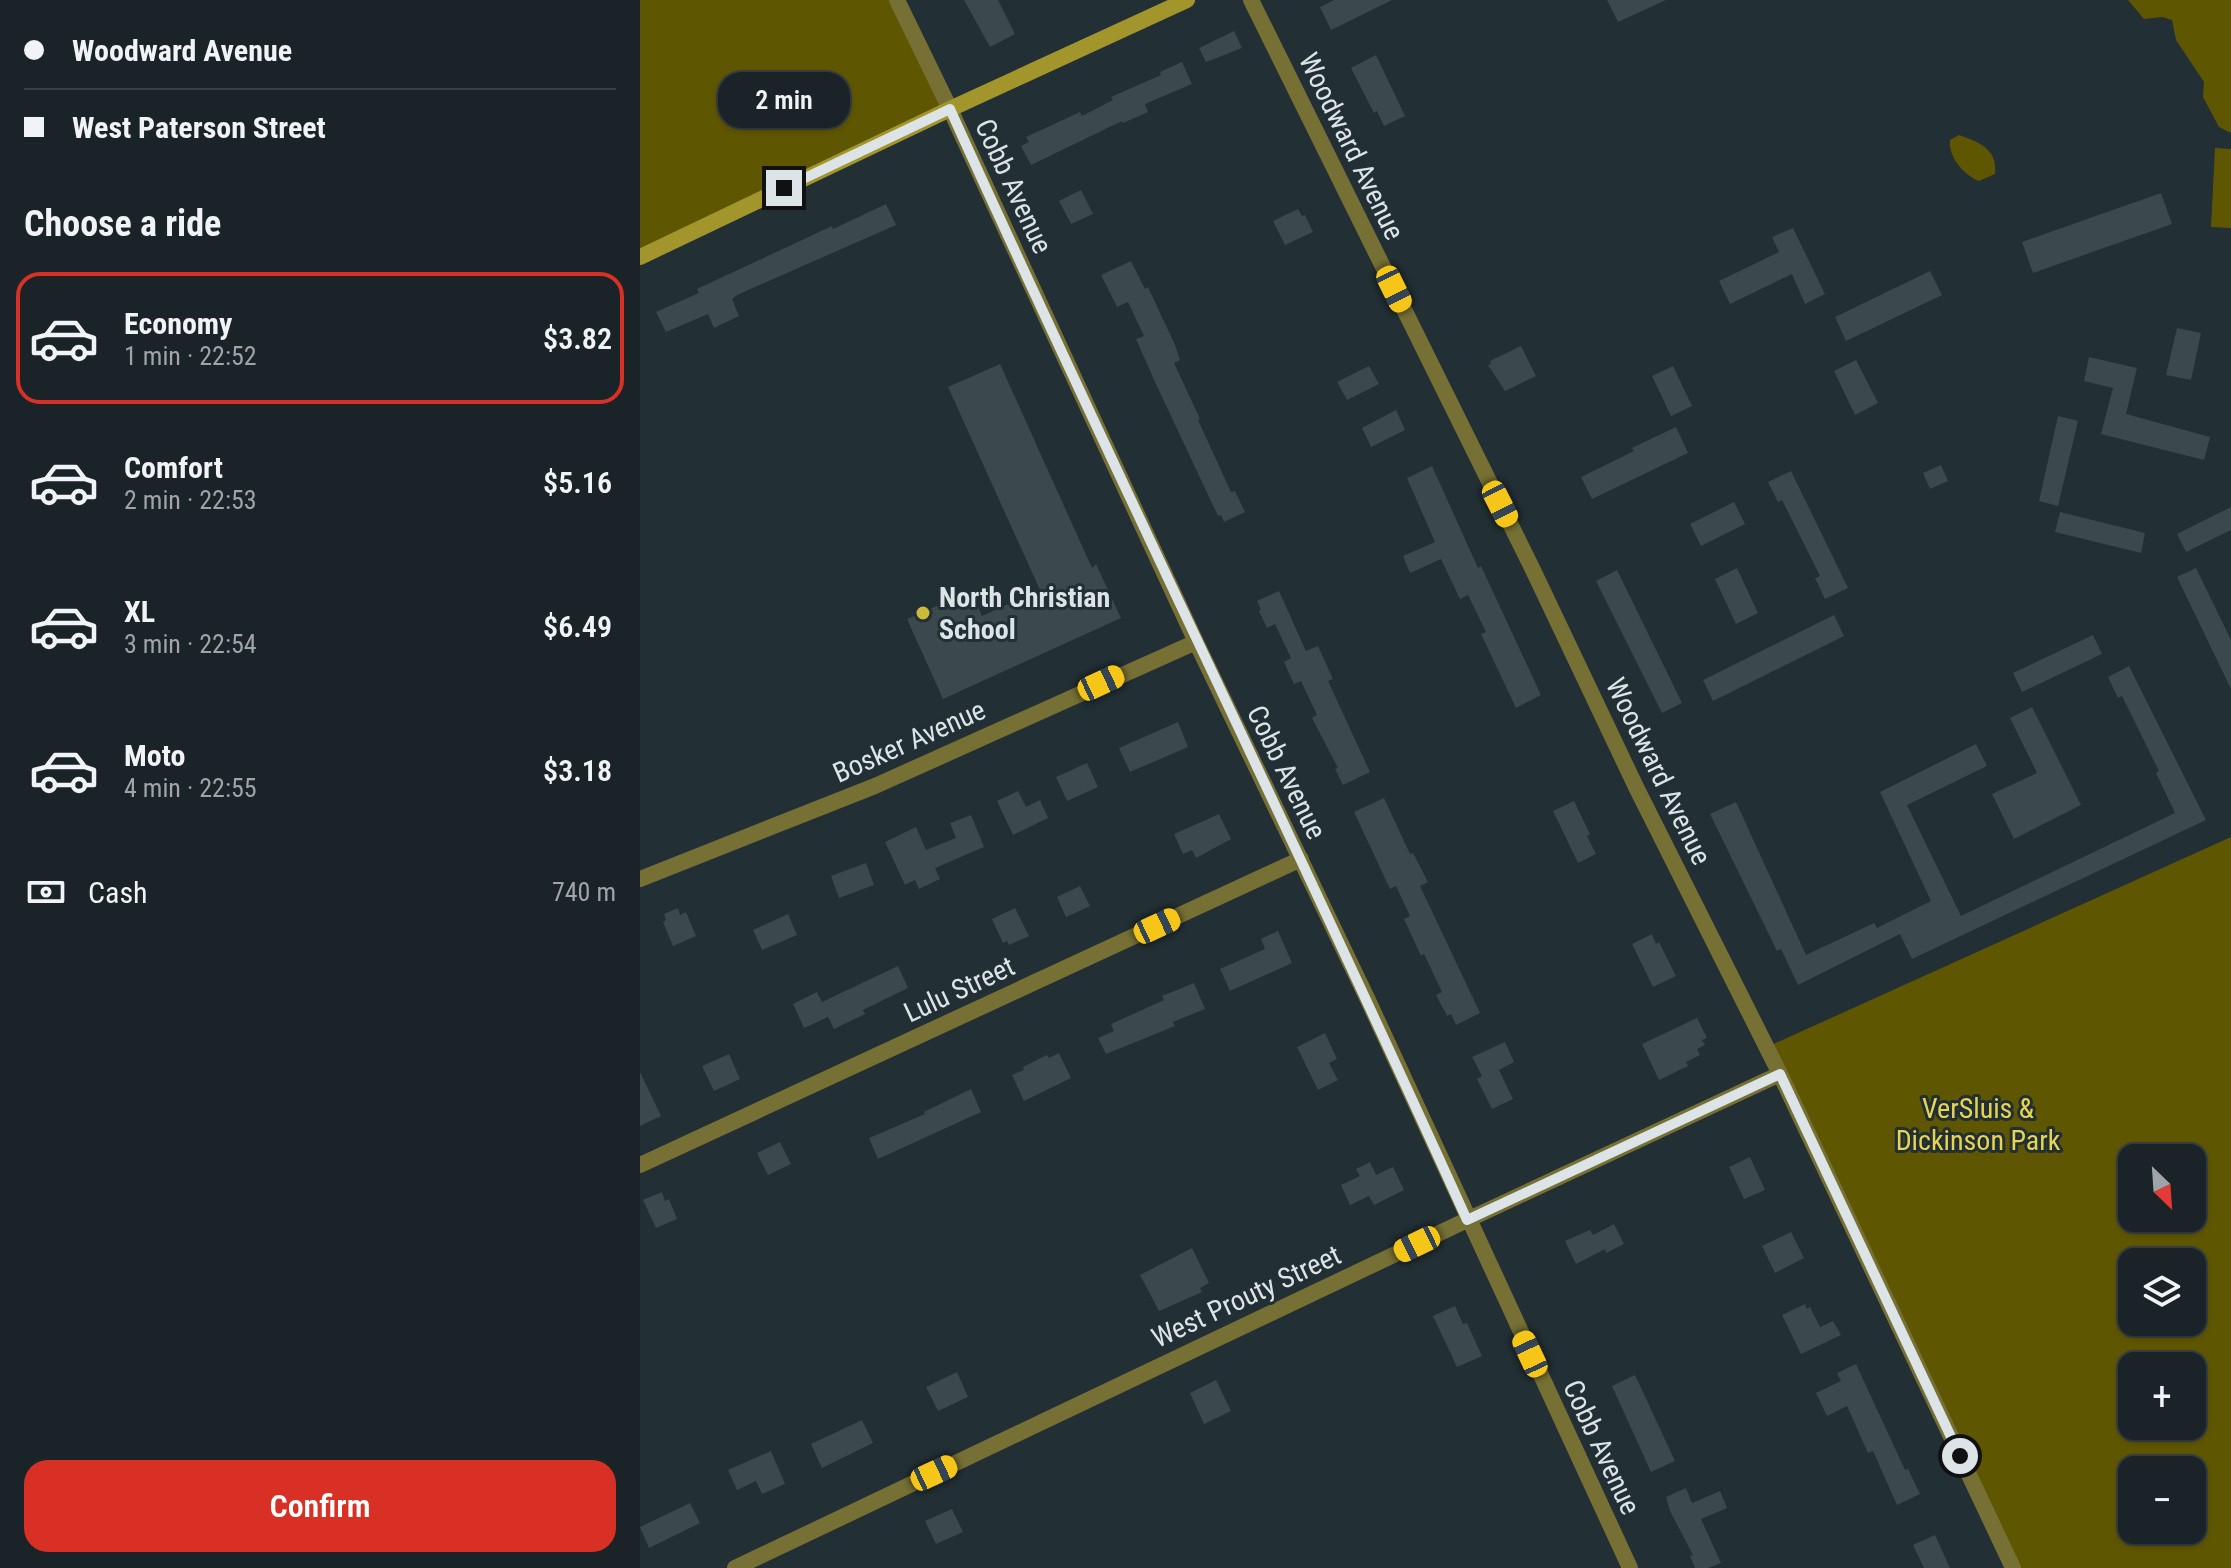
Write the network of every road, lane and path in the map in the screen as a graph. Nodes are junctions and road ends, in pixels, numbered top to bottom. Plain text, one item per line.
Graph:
1 (897, 0) edge
2 (1187, 0) edge
3 (1251, 0) edge
4 (950, 109) junction
5 (640, 257) edge
6 (1196, 642) junction
7 (1301, 859) junction
8 (640, 879) edge
9 (1780, 1074) junction
10 (640, 1165) edge
11 (1467, 1220) junction
12 (735, 1568) edge
13 (1630, 1568) edge
14 (2013, 1568) edge

1 - 4 street, Cobb Avenue
2 - 4 street
3 - 9 street, Woodward Avenue
4 - 5 street
4 - 6 street, Cobb Avenue
6 - 7 street, Cobb Avenue
6 - 8 street, Bosker Avenue
7 - 10 street, Lulu Street
7 - 11 street, Cobb Avenue
9 - 11 street, West Prouty Street
9 - 14 street, Woodward Avenue
11 - 12 street, West Prouty Street
11 - 13 street, Cobb Avenue

